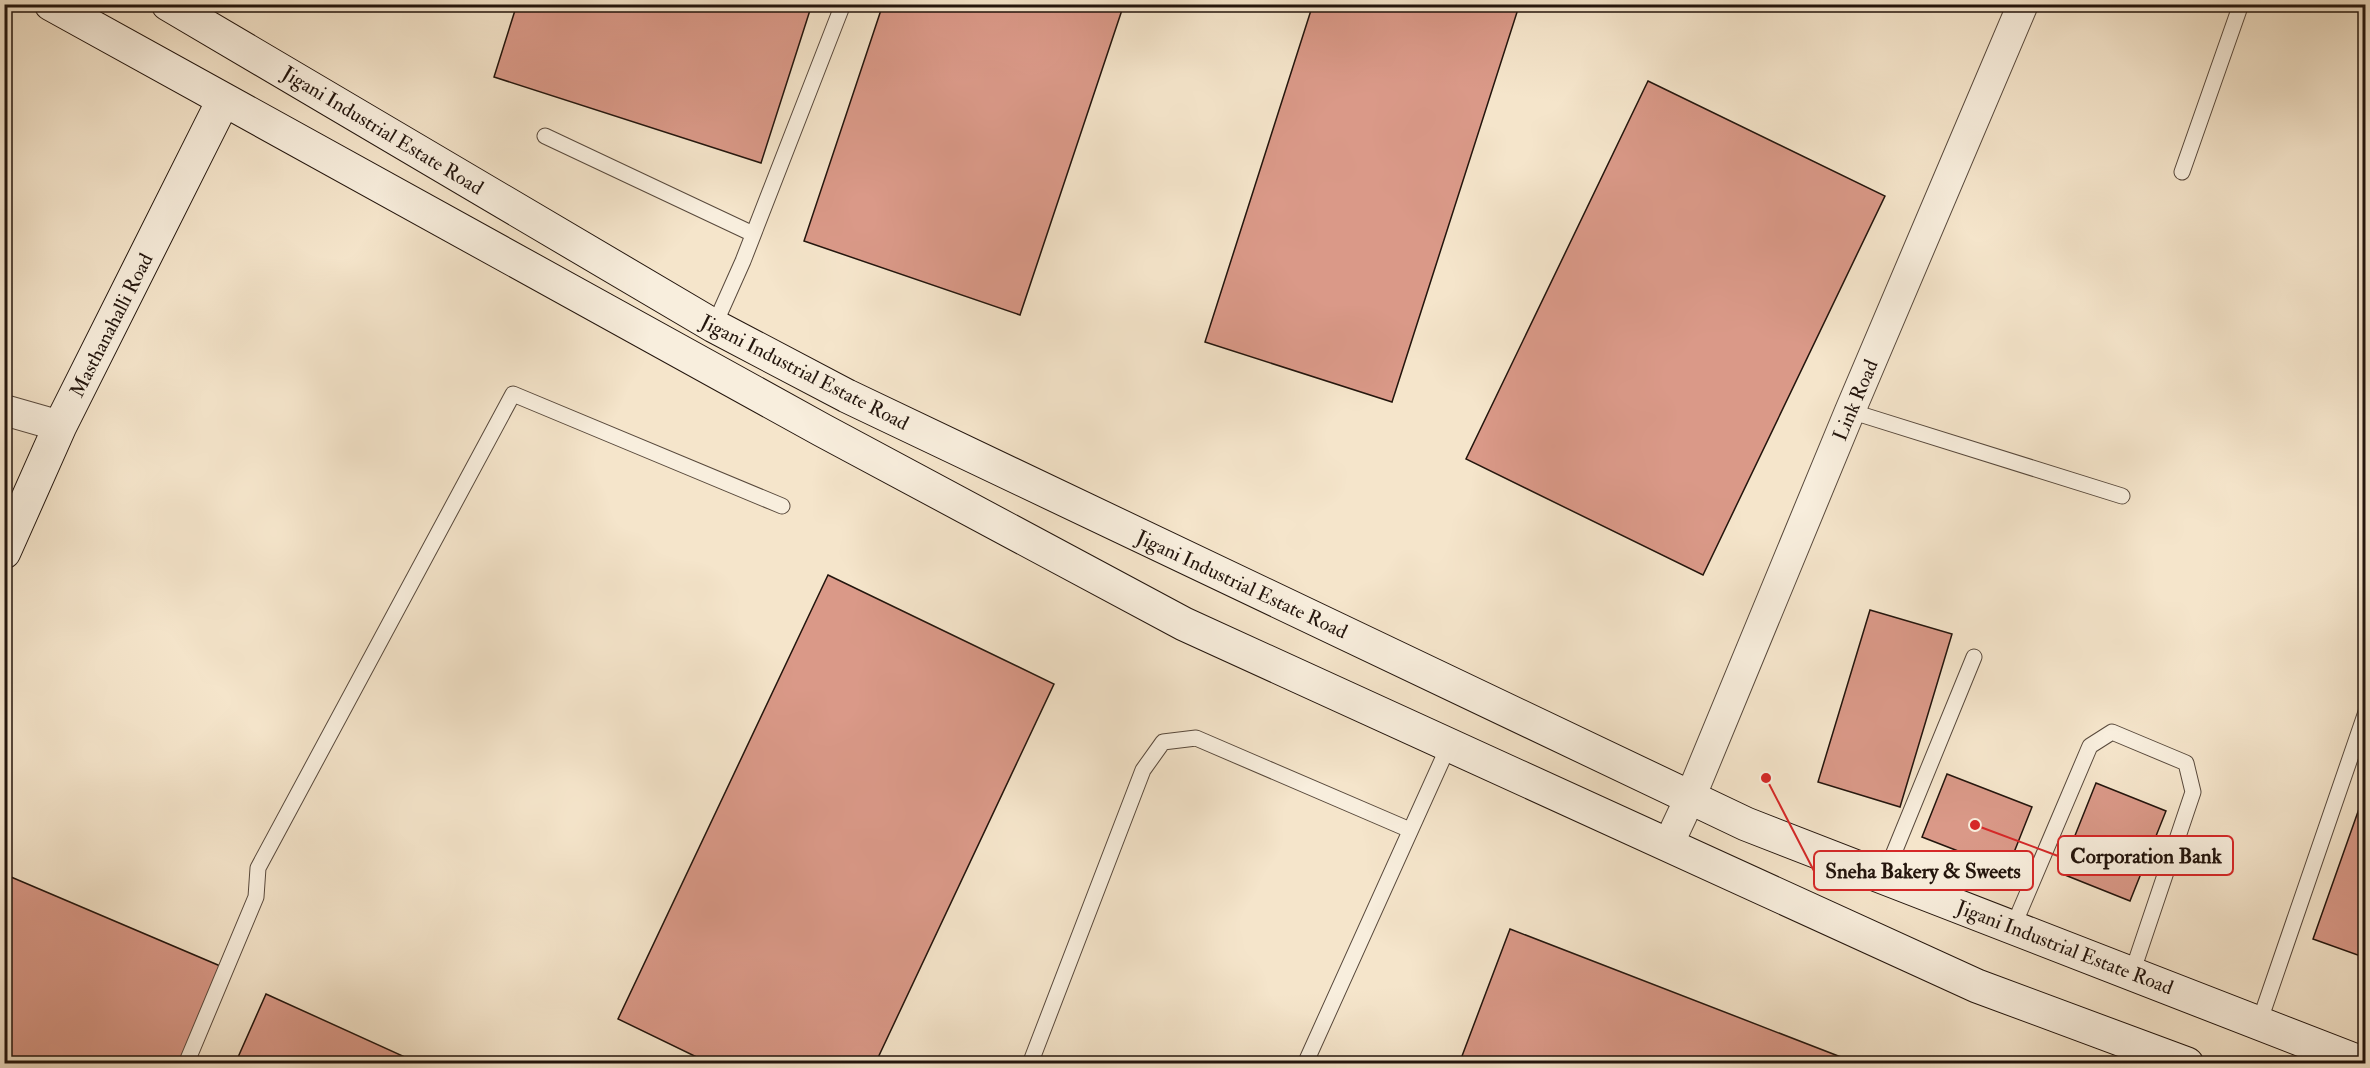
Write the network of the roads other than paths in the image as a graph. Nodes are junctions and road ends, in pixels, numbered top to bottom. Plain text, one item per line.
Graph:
1 (51, 4) edge
2 (168, 4) edge
3 (843, 4) edge
4 (2023, 4) edge
5 (2241, 4) edge
6 (223, 101) junction
7 (545, 136) dead end
8 (2182, 172) dead end
9 (753, 234) junction
10 (714, 326) junction
11 (4, 410) edge
12 (1850, 411) junction
13 (60, 426) junction
14 (2122, 496) dead end
15 (782, 506) dead end
16 (4, 552) edge
17 (1974, 657) dead end
18 (2366, 712) edge
19 (1449, 745) junction
20 (1690, 798) junction
21 (1410, 830) junction
22 (1668, 845) junction
23 (1884, 877) junction
24 (2013, 927) junction
25 (2132, 973) junction
26 (2259, 1023) junction
27 (186, 1064) edge
28 (1030, 1064) edge
29 (1305, 1064) edge
30 (2187, 1064) edge
31 (2364, 1064) edge

1 - 6 main road, Jigani Industrial Estate Road
2 - 10 main road, Jigani Industrial Estate Road
3 - 9 lane
4 - 12 street, Link Road
5 - 8 lane
6 - 13 main road, Masthanahalli Road
6 - 19 main road, Jigani Industrial Estate Road
7 - 9 lane
9 - 10 lane
10 - 20 main road, Jigani Industrial Estate Road
11 - 13 street
12 - 14 lane
12 - 20 street, Link Road
13 - 16 main road, Masthanahalli Road
15 - 27 lane
17 - 23 lane
18 - 26 lane
19 - 21 lane
19 - 22 main road, Jigani Industrial Estate Road
20 - 22 street, Link Road
20 - 23 main road, Jigani Industrial Estate Road
21 - 28 lane
21 - 29 lane
22 - 30 main road, Jigani Industrial Estate Road
23 - 24 main road, Jigani Industrial Estate Road
24 - 25 main road, Jigani Industrial Estate Road
24 - 25 lane
25 - 26 main road, Jigani Industrial Estate Road
26 - 31 main road, Jigani Industrial Estate Road

